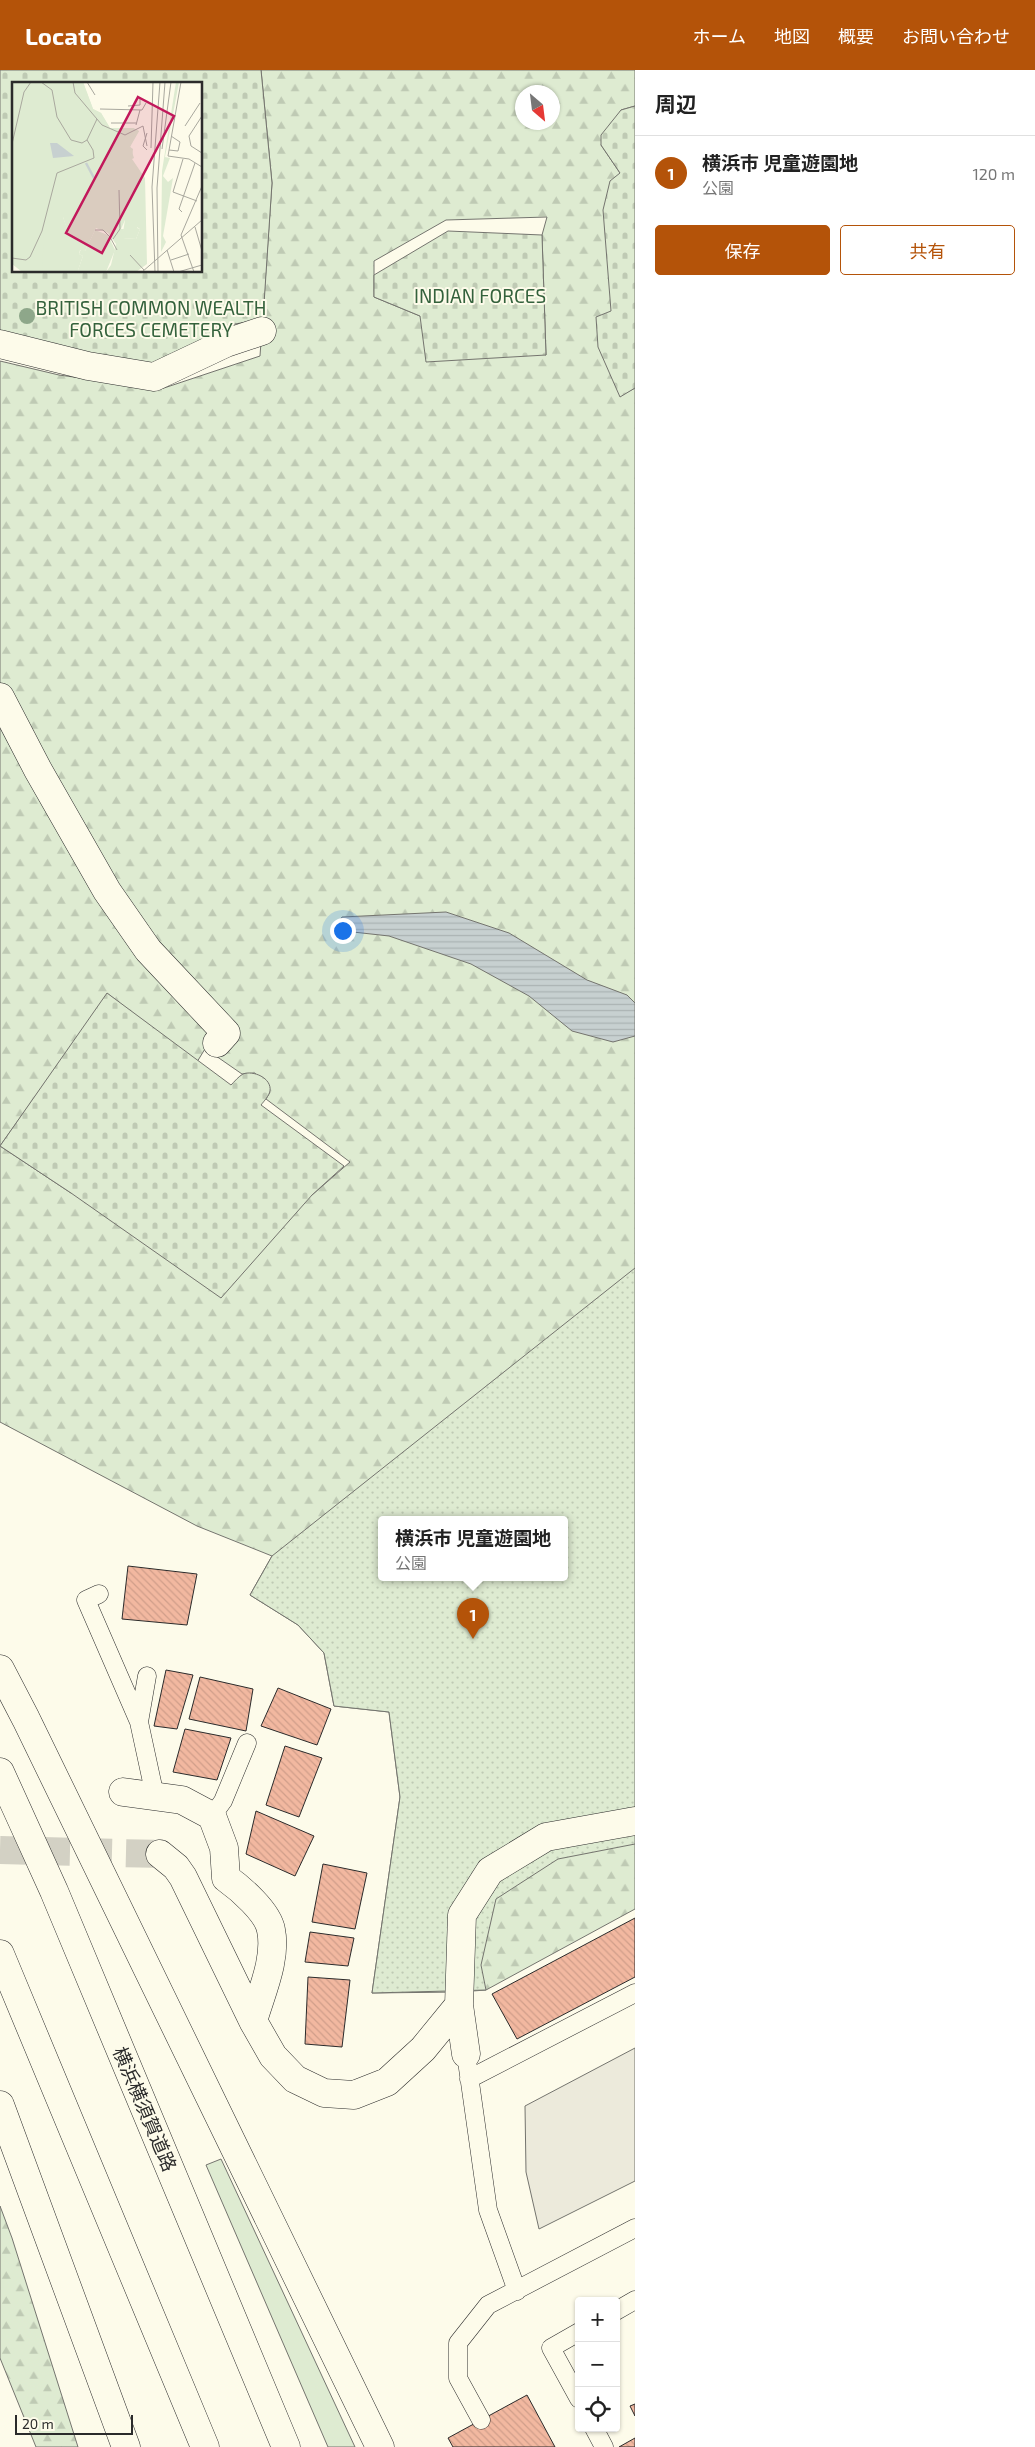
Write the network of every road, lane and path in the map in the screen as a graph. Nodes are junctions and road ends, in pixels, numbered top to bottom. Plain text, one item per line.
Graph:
1 (262, 331) dead end
2 (0, 344) edge
3 (0, 697) edge
4 (217, 1043) dead end
5 (99, 1594) dead end
6 (0, 1669) edge
7 (147, 1676) dead end
8 (139, 1722) junction
9 (247, 1743) dead end
10 (0, 1772) edge
11 (123, 1792) dead end
12 (155, 1796) junction
13 (212, 1816) junction
14 (635, 1821) edge
15 (160, 1854) tunnel mouth
16 (0, 1954) edge
17 (635, 1994) edge
18 (459, 2005) junction
19 (253, 2021) junction
20 (468, 2067) junction
21 (0, 2105) edge
22 (635, 2228) edge
23 (517, 2291) junction
24 (635, 2300) edge
25 (620, 2309) edge
26 (575, 2334) edge
27 (575, 2392) edge
28 (481, 2420) dead end
29 (596, 2432) edge
30 (126, 2447) edge
31 (205, 2447) edge
32 (286, 2447) edge
33 (380, 2447) edge
34 (604, 2447) edge

1 - 2 main road
3 - 4 main road
5 - 8 lane
6 - 33 main road
7 - 8 lane
8 - 12 lane
9 - 13 lane
10 - 32 main road, 横浜横須賀道路
11 - 12 main road
12 - 13 main road
13 - 19 main road
14 - 18 main road
15 - 19 main road
16 - 31 main road
17 - 20 lane
18 - 19 main road
18 - 20 main road
20 - 23 lane
21 - 30 main road
22 - 23 lane
23 - 28 lane
24 - 25 lane
26 - 27 lane
29 - 34 lane

